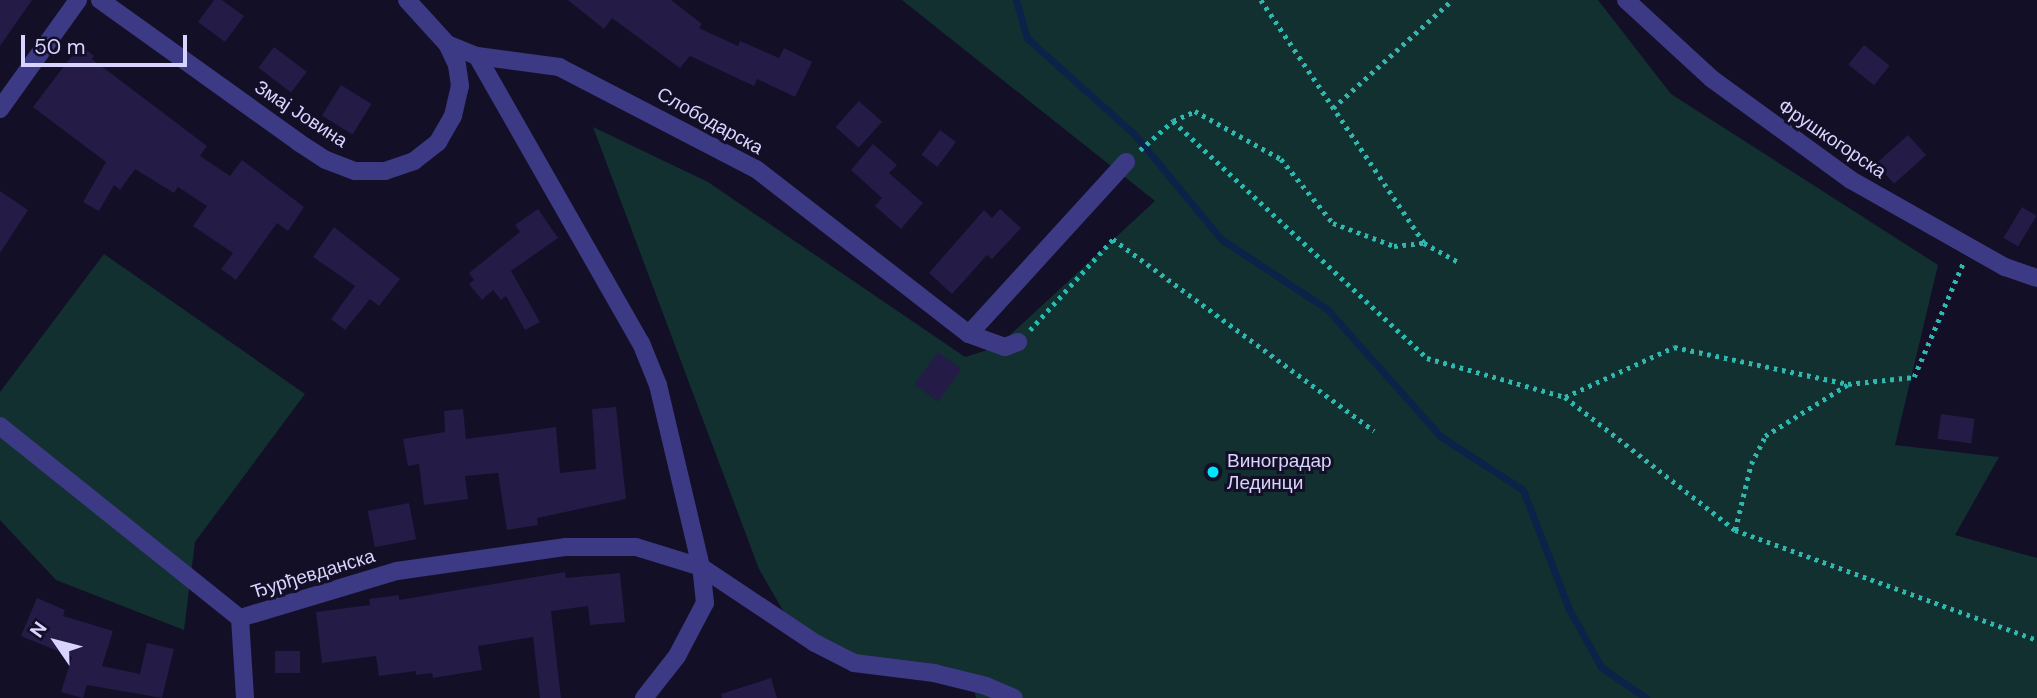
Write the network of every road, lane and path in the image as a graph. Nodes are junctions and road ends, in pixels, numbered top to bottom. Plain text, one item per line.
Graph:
1 (78, 0) edge
2 (100, 0) edge
3 (407, 0) edge
4 (1261, 0) edge
5 (1452, 0) edge
6 (1626, 0) edge
7 (447, 44) junction
8 (477, 56) junction
9 (1333, 108) junction
10 (0, 109) edge
11 (1173, 121) junction
12 (1126, 162) joint
13 (1424, 243) junction
14 (1969, 247) junction
15 (1458, 262) dead end
16 (2037, 278) edge
17 (969, 334) junction
18 (1018, 342) joint
19 (1848, 384) junction
20 (1565, 397) junction
21 (0, 426) edge
22 (1374, 431) dead end
23 (1735, 530) junction
24 (702, 567) junction
25 (240, 618) junction
26 (2037, 639) edge
27 (245, 698) edge
28 (644, 698) edge
29 (1014, 698) edge

1 - 10 street
2 - 7 street, Змај Јовина
3 - 7 street, Слободарска
4 - 9 path
5 - 9 path
6 - 14 street, Фрушкогорска
7 - 8 street, Слободарска
8 - 17 street, Слободарска
8 - 24 street
9 - 13 path
11 - 12 path
11 - 13 path
11 - 20 path
12 - 17 street
13 - 15 path
14 - 16 street, Фрушкогорска
14 - 19 path
17 - 18 street, Слободарска
18 - 22 path
19 - 20 path
19 - 23 path
20 - 23 path
21 - 25 street, Ђурђевданска
23 - 26 path
24 - 25 street, Ђурђевданска
24 - 28 street
24 - 29 street, Ђурђевданска
25 - 27 street

